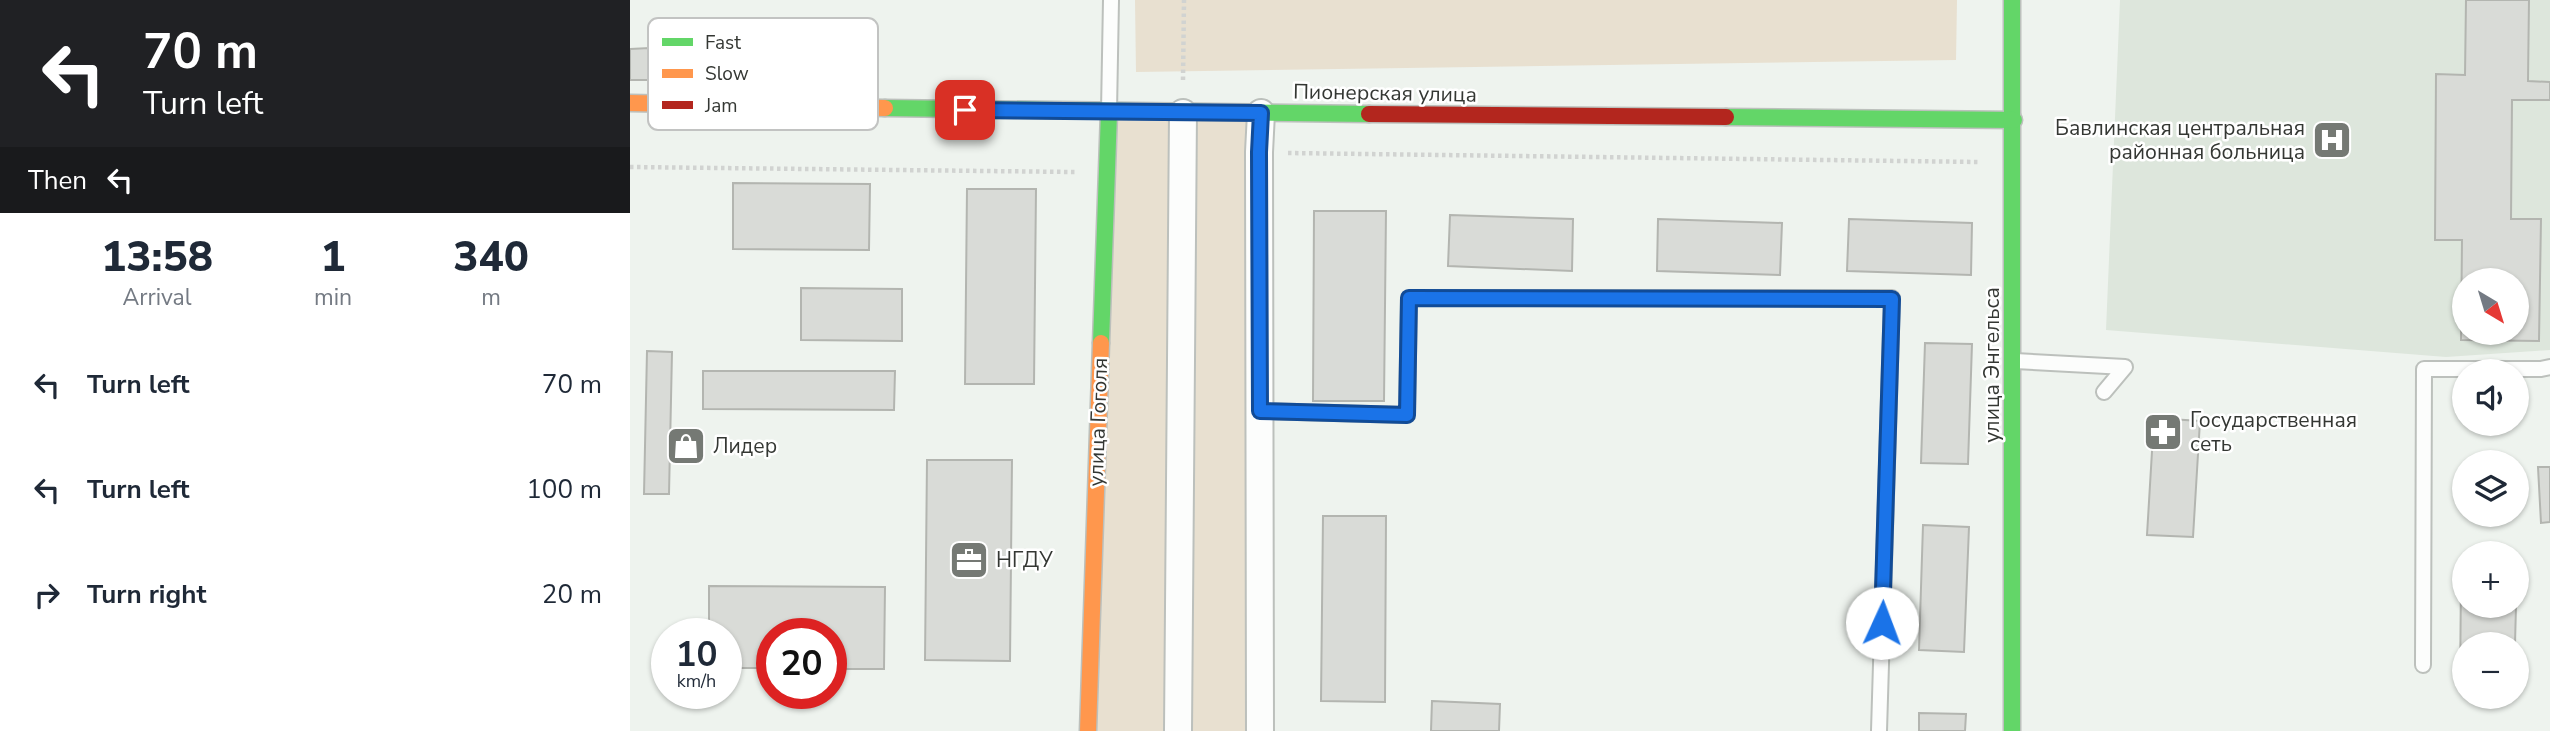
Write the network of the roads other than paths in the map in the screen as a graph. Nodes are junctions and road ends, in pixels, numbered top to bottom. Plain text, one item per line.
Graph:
1 (1111, 0) edge
2 (2012, 0) edge
3 (630, 103) edge
4 (648, 103) edge
5 (878, 108) edge
6 (1109, 112) junction
7 (1183, 113) junction
8 (1261, 113) junction
9 (631, 115) edge
10 (2014, 120) junction
11 (2013, 361) junction
12 (2550, 367) edge
13 (2104, 391) dead end
14 (1260, 411) junction
15 (2423, 665) dead end
16 (1087, 731) edge
17 (1178, 731) edge
18 (1260, 731) edge
19 (1879, 731) edge
20 (2012, 731) edge

1 - 6 lane
2 - 10 street, улица Энгельса
3 - 4 street, Пионерская улица
3 - 9 lane
5 - 6 street, Пионерская улица
6 - 7 street, Пионерская улица
6 - 16 street, улица Гоголя
7 - 8 street, Пионерская улица
7 - 17 street
8 - 10 street, Пионерская улица
8 - 14 street
10 - 11 street, улица Энгельса
11 - 13 lane
11 - 20 street, улица Энгельса
12 - 15 lane
14 - 18 street
14 - 19 lane

